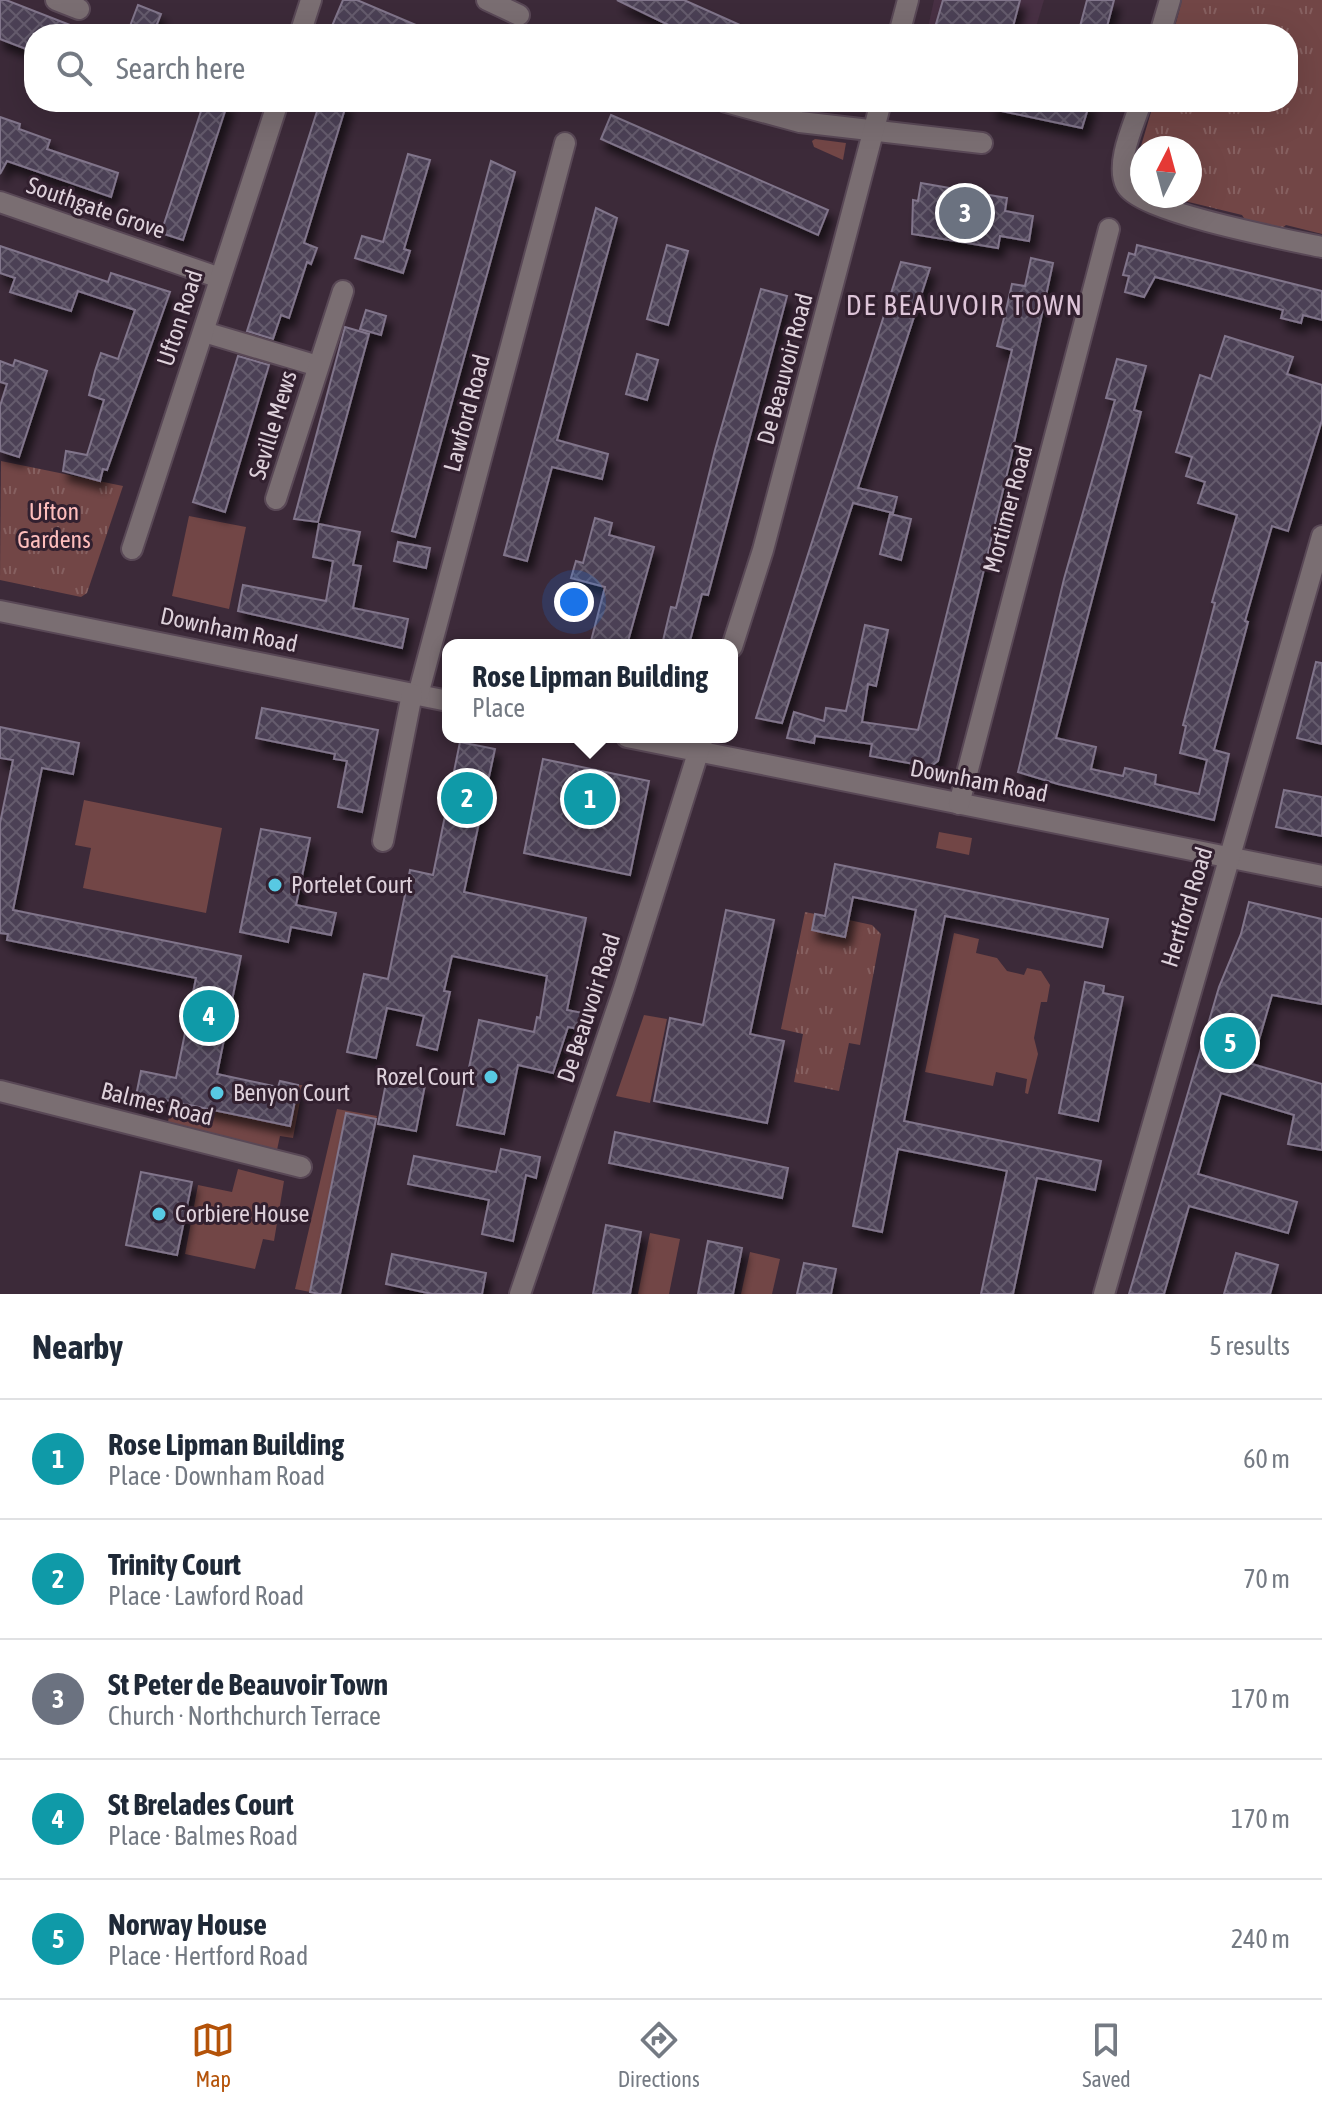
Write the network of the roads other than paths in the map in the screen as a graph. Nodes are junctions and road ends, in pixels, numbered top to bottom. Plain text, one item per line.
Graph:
1 (56, 0) edge
2 (311, 0) edge
3 (487, 0) edge
4 (908, 0) edge
5 (1170, 0) edge
6 (79, 9) dead end
7 (519, 15) dead end
8 (303, 24) edge
9 (902, 24) edge
10 (1163, 24) edge
11 (275, 112) edge
12 (763, 112) edge
13 (879, 112) edge
14 (1138, 112) edge
15 (875, 129) junction
16 (565, 143) dead end
17 (982, 143) dead end
18 (0, 202) edge
19 (1109, 229) dead end
20 (1322, 247) edge
21 (220, 278) junction
22 (343, 291) dead end
23 (204, 332) junction
24 (318, 366) junction
25 (276, 499) dead end
26 (1322, 536) edge
27 (132, 549) dead end
28 (0, 611) edge
29 (735, 639) edge
30 (415, 694) junction
31 (442, 700) edge
32 (700, 744) edge
33 (959, 804) junction
34 (383, 841) dead end
35 (1230, 858) junction
36 (1322, 876) edge
37 (0, 1091) edge
38 (301, 1167) dead end
39 (520, 1294) edge
40 (1104, 1294) edge

1 - 6 street
2 - 8 street
3 - 7 street
4 - 9 street
5 - 10 street
11 - 21 street, Ufton Road
12 - 15 street
13 - 15 street, De Beauvoir Road
14 - 20 street
15 - 17 street
15 - 29 street, De Beauvoir Road
16 - 30 street, Lawford Road
18 - 21 street, Southgate Grove
19 - 33 street, Mortimer Road
21 - 23 street, Ufton Road
22 - 24 street, Seville Mews
23 - 24 street, Seville Mews
23 - 27 street, Ufton Road
24 - 25 street, Seville Mews
26 - 35 street, Hertford Road
28 - 30 street, Downham Road
30 - 31 street, Downham Road
30 - 34 street, Lawford Road
32 - 33 street, Downham Road
32 - 39 street, De Beauvoir Road
33 - 35 street, Downham Road
35 - 36 street, Downham Road
35 - 40 street, Hertford Road
37 - 38 street, Balmes Road

